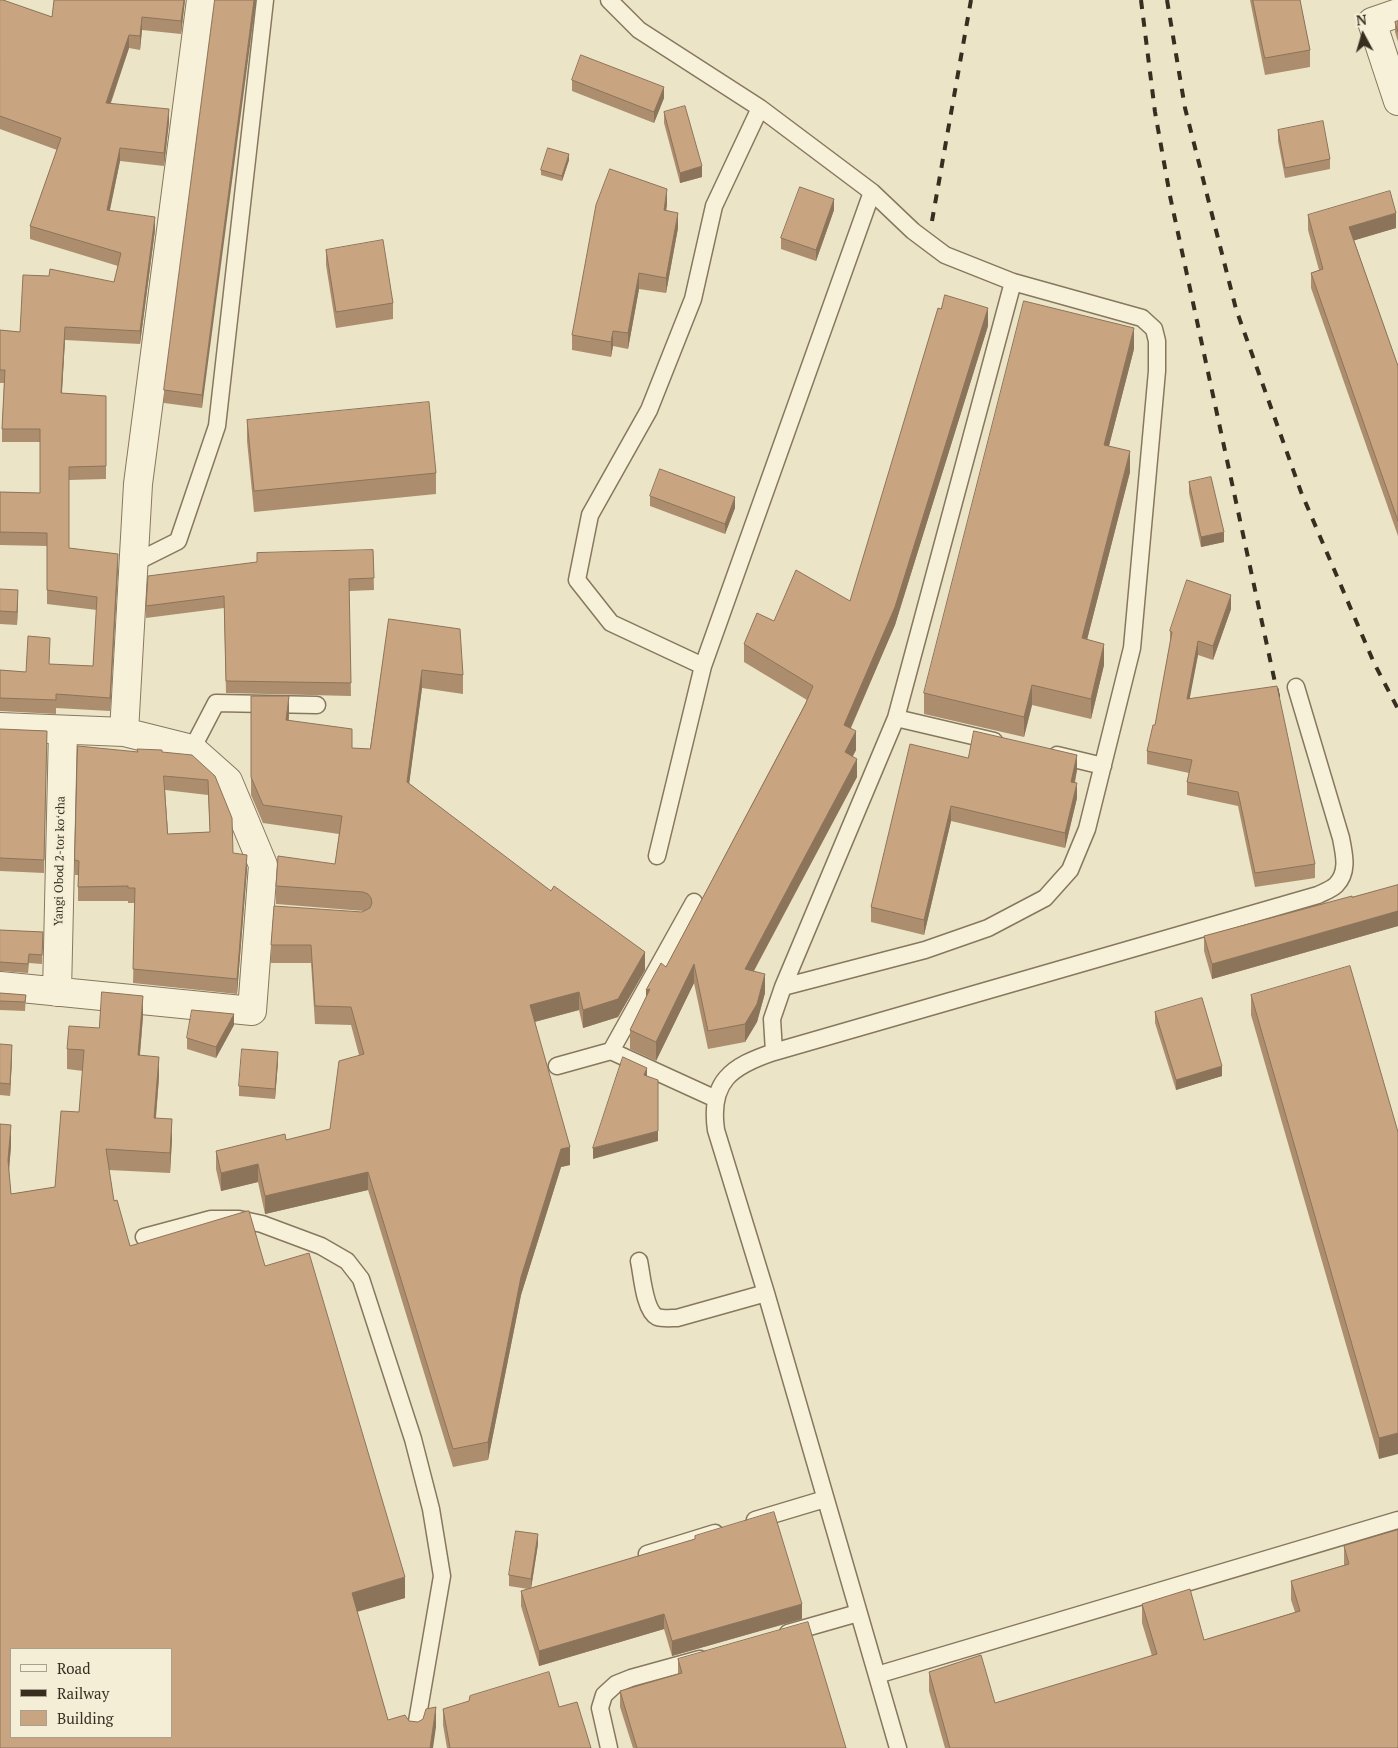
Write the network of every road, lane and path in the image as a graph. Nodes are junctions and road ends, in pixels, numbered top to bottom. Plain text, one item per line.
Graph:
1 (201, 0) edge
2 (265, 0) edge
3 (609, 0) edge
4 (1398, 13) edge
5 (1398, 101) edge
6 (760, 108) junction
7 (872, 192) junction
8 (1013, 282) junction
9 (134, 564) junction
10 (703, 666) junction
11 (1296, 687) dead end
12 (317, 705) dead end
13 (896, 718) junction
14 (0, 727) edge
15 (63, 730) junction
16 (124, 732) junction
17 (1009, 744) edge
18 (192, 749) junction
19 (1038, 751) edge
20 (1104, 766) junction
21 (657, 856) dead end
22 (694, 902) dead end
23 (0, 986) edge
24 (783, 986) junction
25 (57, 992) junction
26 (611, 1051) junction
27 (774, 1052) junction
28 (557, 1066) dead end
29 (716, 1099) junction
30 (144, 1237) dead end
31 (639, 1261) dead end
32 (766, 1294) junction
33 (825, 1499) junction
34 (1398, 1520) edge
35 (646, 1554) edge
36 (858, 1613) junction
37 (773, 1637) edge
38 (716, 1654) edge
39 (877, 1675) junction
40 (415, 1733) edge
41 (609, 1748) edge
42 (898, 1748) edge

1 - 9 street
2 - 9 lane
3 - 6 lane
4 - 5 street
6 - 7 lane
6 - 10 lane
7 - 8 lane
7 - 10 lane
8 - 13 lane
8 - 20 lane
9 - 16 street
10 - 21 lane
11 - 27 lane
12 - 18 lane
13 - 17 lane
13 - 24 lane
14 - 15 street
15 - 16 street
15 - 25 street, Yangi Obod 2-tor koʻcha
16 - 18 street
18 - 25 street
19 - 20 lane
20 - 24 lane
22 - 26 lane
23 - 25 street
24 - 27 lane
26 - 28 lane
26 - 29 lane
27 - 29 lane
29 - 32 lane
30 - 40 lane
31 - 32 lane
32 - 33 lane
33 - 35 lane
33 - 36 lane
34 - 39 lane
36 - 37 lane
36 - 39 lane
38 - 41 lane
39 - 42 lane

